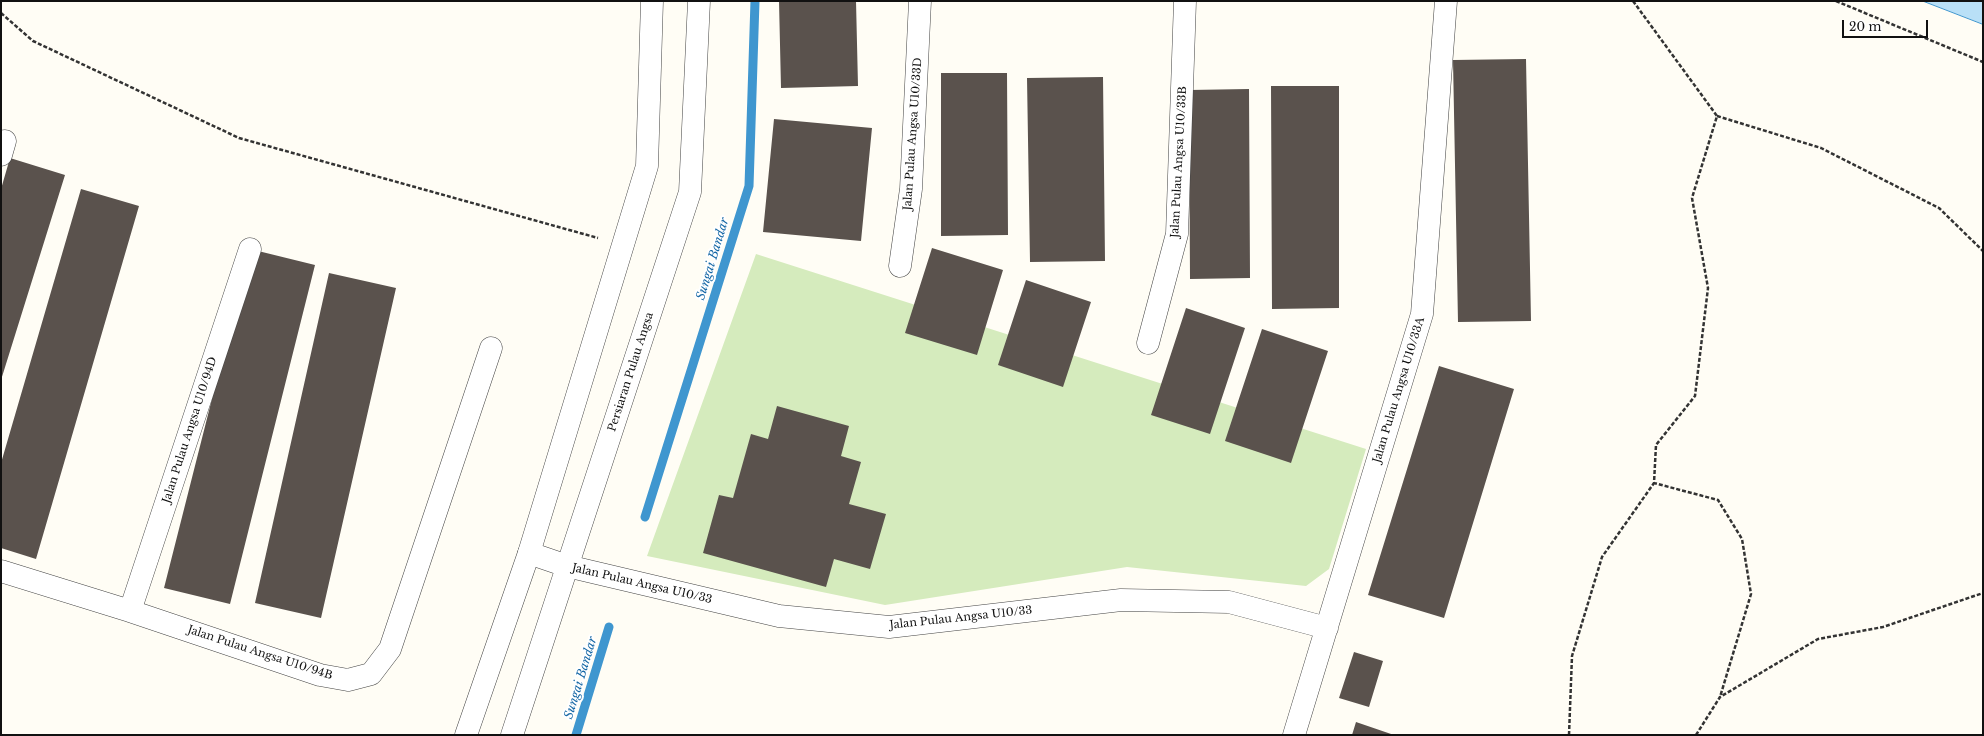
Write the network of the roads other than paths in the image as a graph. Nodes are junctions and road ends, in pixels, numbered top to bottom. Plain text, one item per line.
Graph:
1 (652, 1) edge
2 (699, 1) edge
3 (920, 1) edge
4 (1185, 1) edge
5 (1446, 1) edge
6 (250, 249) dead end
7 (900, 266) dead end
8 (1148, 343) dead end
9 (491, 348) dead end
10 (529, 553) junction
11 (566, 566) junction
12 (1, 571) edge
13 (130, 611) junction
14 (1327, 628) junction
15 (466, 735) edge
16 (512, 735) edge
17 (1294, 735) edge

1 - 10 street
2 - 11 street, Persiaran Pulau Angsa
3 - 7 street, Jalan Pulau Angsa U10/33D
4 - 8 street, Jalan Pulau Angsa U10/33B
5 - 14 street, Jalan Pulau Angsa U10/33A
6 - 13 street, Jalan Pulau Angsa U10/94D
9 - 13 street, Jalan Pulau Angsa U10/94B
10 - 11 street, Jalan Pulau Angsa U10/33
10 - 15 street
11 - 14 street, Jalan Pulau Angsa U10/33
11 - 16 street, Persiaran Pulau Angsa
12 - 13 street, Jalan Pulau Angsa U10/94B
14 - 17 street, Jalan Pulau Angsa U10/33A

